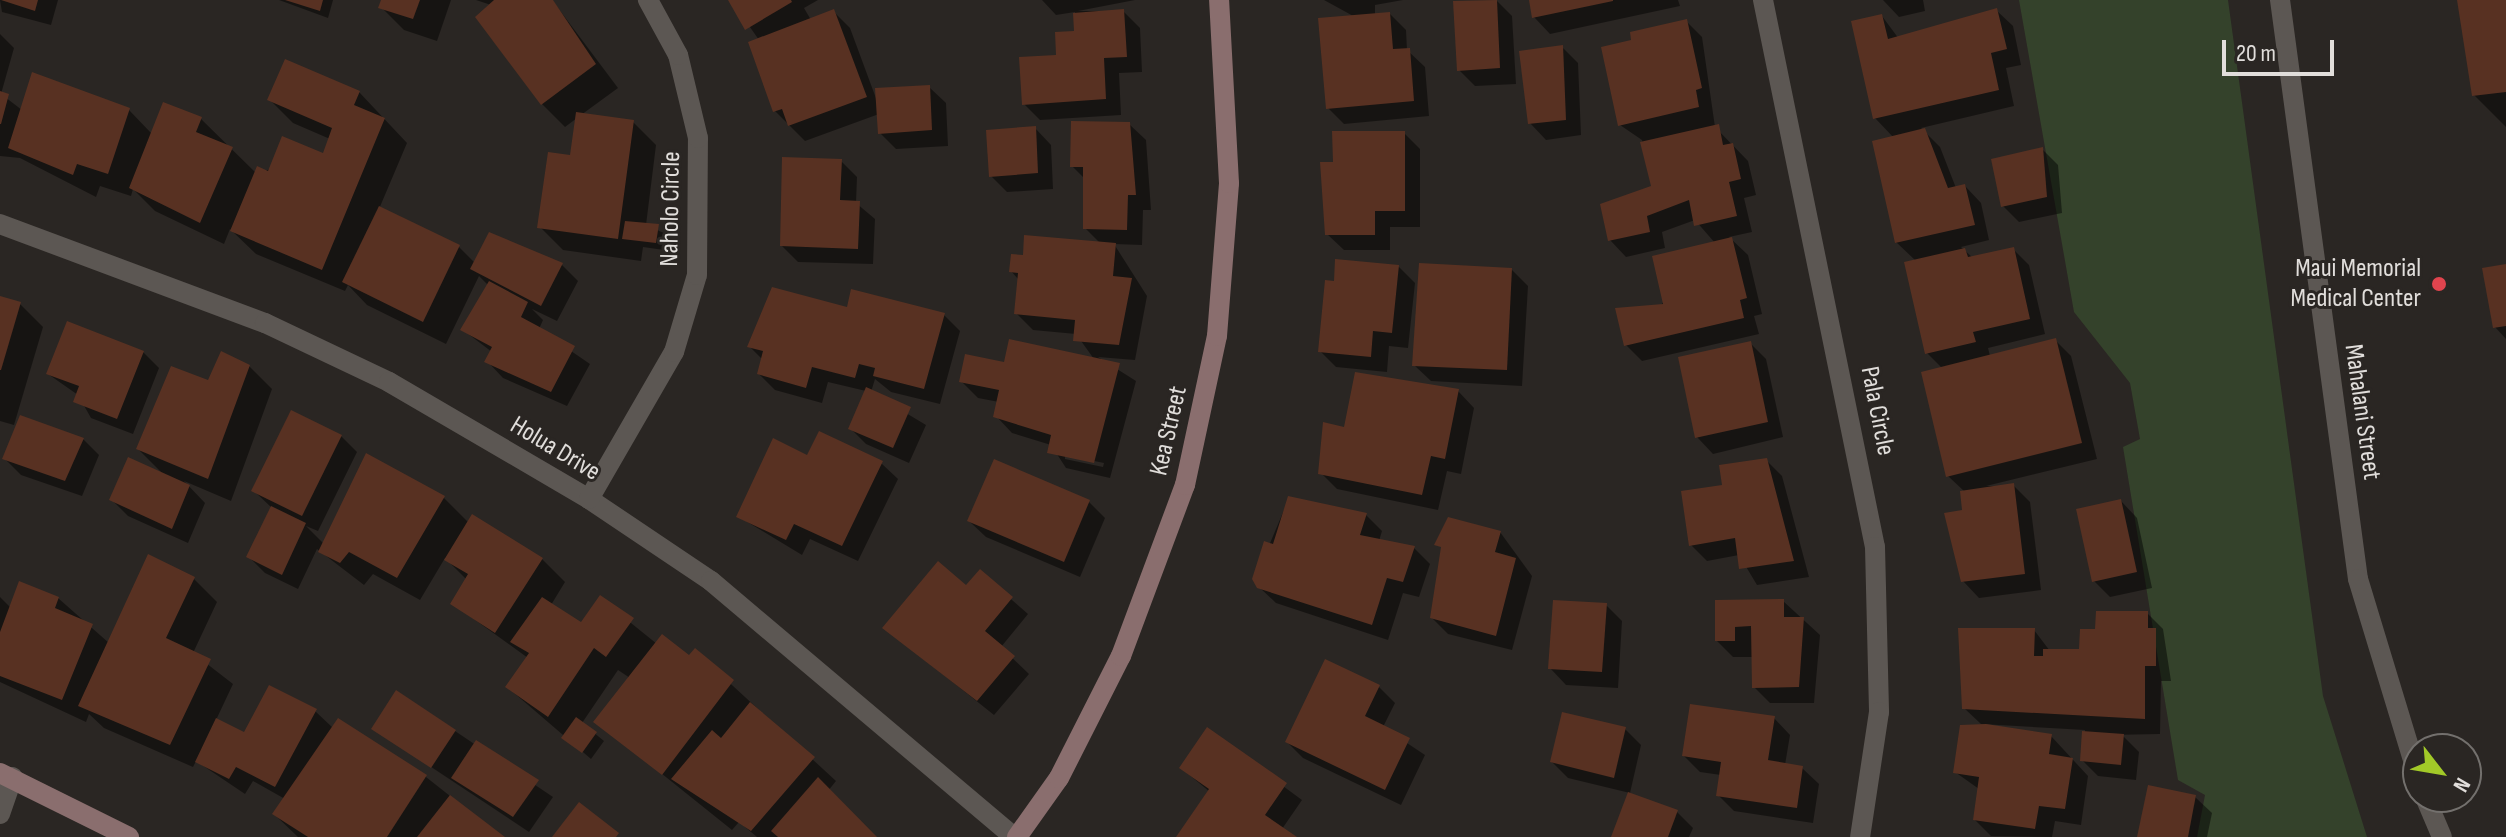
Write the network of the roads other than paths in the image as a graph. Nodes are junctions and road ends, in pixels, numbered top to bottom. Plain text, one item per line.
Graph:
1 (648, 0) edge
2 (1219, 0) edge
3 (1763, 0) edge
4 (2280, 0) edge
5 (0, 224) edge
6 (589, 499) junction
7 (2405, 733) edge
8 (7, 775) edge
9 (2432, 813) edge
10 (0, 814) edge
11 (129, 837) edge
12 (1016, 837) edge
13 (1860, 837) edge
14 (2442, 837) edge

1 - 6 street, Naholo Circle
2 - 12 street, Kea Street
3 - 13 street, Pala Circle
4 - 7 street, Mahalani Street
5 - 6 street, Holua Drive
6 - 12 street, Holua Drive
8 - 10 street
8 - 11 street
9 - 14 street

